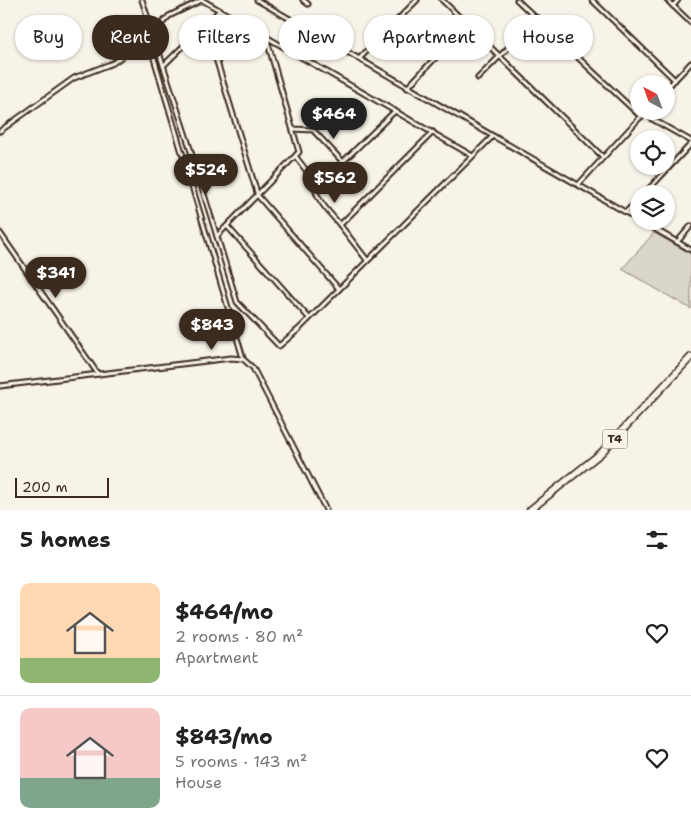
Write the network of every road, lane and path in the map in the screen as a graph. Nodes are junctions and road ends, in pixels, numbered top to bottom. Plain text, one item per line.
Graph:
1 (142, 0) edge
2 (202, 0) edge
3 (257, 0) edge
4 (303, 0) edge
5 (417, 0) edge
6 (442, 0) edge
7 (517, 0) edge
8 (524, 0) edge
9 (592, 0) edge
10 (666, 0) edge
11 (678, 0) edge
12 (308, 4) dead end
13 (521, 4) junction
14 (672, 6) junction
15 (219, 11) junction
16 (147, 15) edge
17 (216, 15) edge
18 (226, 15) edge
19 (456, 15) edge
20 (534, 15) edge
21 (169, 16) edge
22 (691, 23) edge
23 (269, 39) edge
24 (269, 45) edge
25 (494, 49) edge
26 (179, 51) edge
27 (502, 56) junction
28 (359, 59) junction
29 (116, 60) edge
30 (155, 60) edge
31 (161, 60) edge
32 (217, 60) edge
33 (433, 60) edge
34 (582, 60) edge
35 (691, 63) edge
36 (163, 66) junction
37 (670, 75) edge
38 (478, 78) dead end
39 (675, 80) edge
40 (407, 88) junction
41 (630, 106) edge
42 (395, 111) junction
43 (638, 120) edge
44 (654, 120) edge
45 (293, 129) junction
46 (0, 131) edge
47 (433, 132) junction
48 (492, 136) junction
49 (691, 142) edge
50 (471, 155) junction
51 (296, 157) junction
52 (603, 157) junction
53 (343, 162) junction
54 (315, 184) junction
55 (578, 185) junction
56 (652, 185) edge
57 (258, 194) junction
58 (630, 208) edge
59 (626, 212) junction
60 (630, 214) edge
61 (227, 226) junction
62 (340, 226) junction
63 (691, 226) edge
64 (657, 230) edge
65 (0, 234) edge
66 (217, 236) junction
67 (677, 242) junction
68 (691, 250) edge
69 (367, 260) junction
70 (225, 264) junction
71 (218, 270) junction
72 (339, 289) junction
73 (309, 318) junction
74 (691, 357) edge
75 (244, 359) junction
76 (98, 374) junction
77 (0, 386) edge
78 (326, 510) edge
79 (530, 510) edge

1 - 16 street
2 - 15 street
2 - 21 street
3 - 28 street
4 - 12 street
5 - 28 street
6 - 19 street
7 - 13 street
8 - 13 street
9 - 37 street
10 - 14 street
11 - 14 street
13 - 20 street
14 - 22 street
15 - 17 street
15 - 18 street
23 - 42 street
24 - 45 street
25 - 27 street
26 - 36 street
27 - 38 street
27 - 52 street
28 - 40 street
29 - 46 street
30 - 71 street
31 - 36 street
32 - 57 street
33 - 40 street
34 - 41 street
35 - 39 street
36 - 66 street
40 - 48 street
42 - 47 street
42 - 53 street
43 - 52 street
44 - 49 street
45 - 51 street
45 - 53 street
47 - 50 street
47 - 62 street
48 - 50 street
48 - 55 street
49 - 56 street
50 - 69 street
51 - 54 street
51 - 57 street
52 - 55 street
53 - 54 street
54 - 62 street
55 - 59 street
57 - 61 street
57 - 72 street
58 - 59 street
59 - 60 street
61 - 66 street
61 - 73 street
62 - 69 street
63 - 67 street
64 - 67 street
65 - 76 street
66 - 70 street
67 - 68 street
69 - 72 street
70 - 71 street
70 - 73 street
71 - 75 street
72 - 73 street
74 - 79 highway, T4
75 - 76 street
75 - 78 street
76 - 77 street

